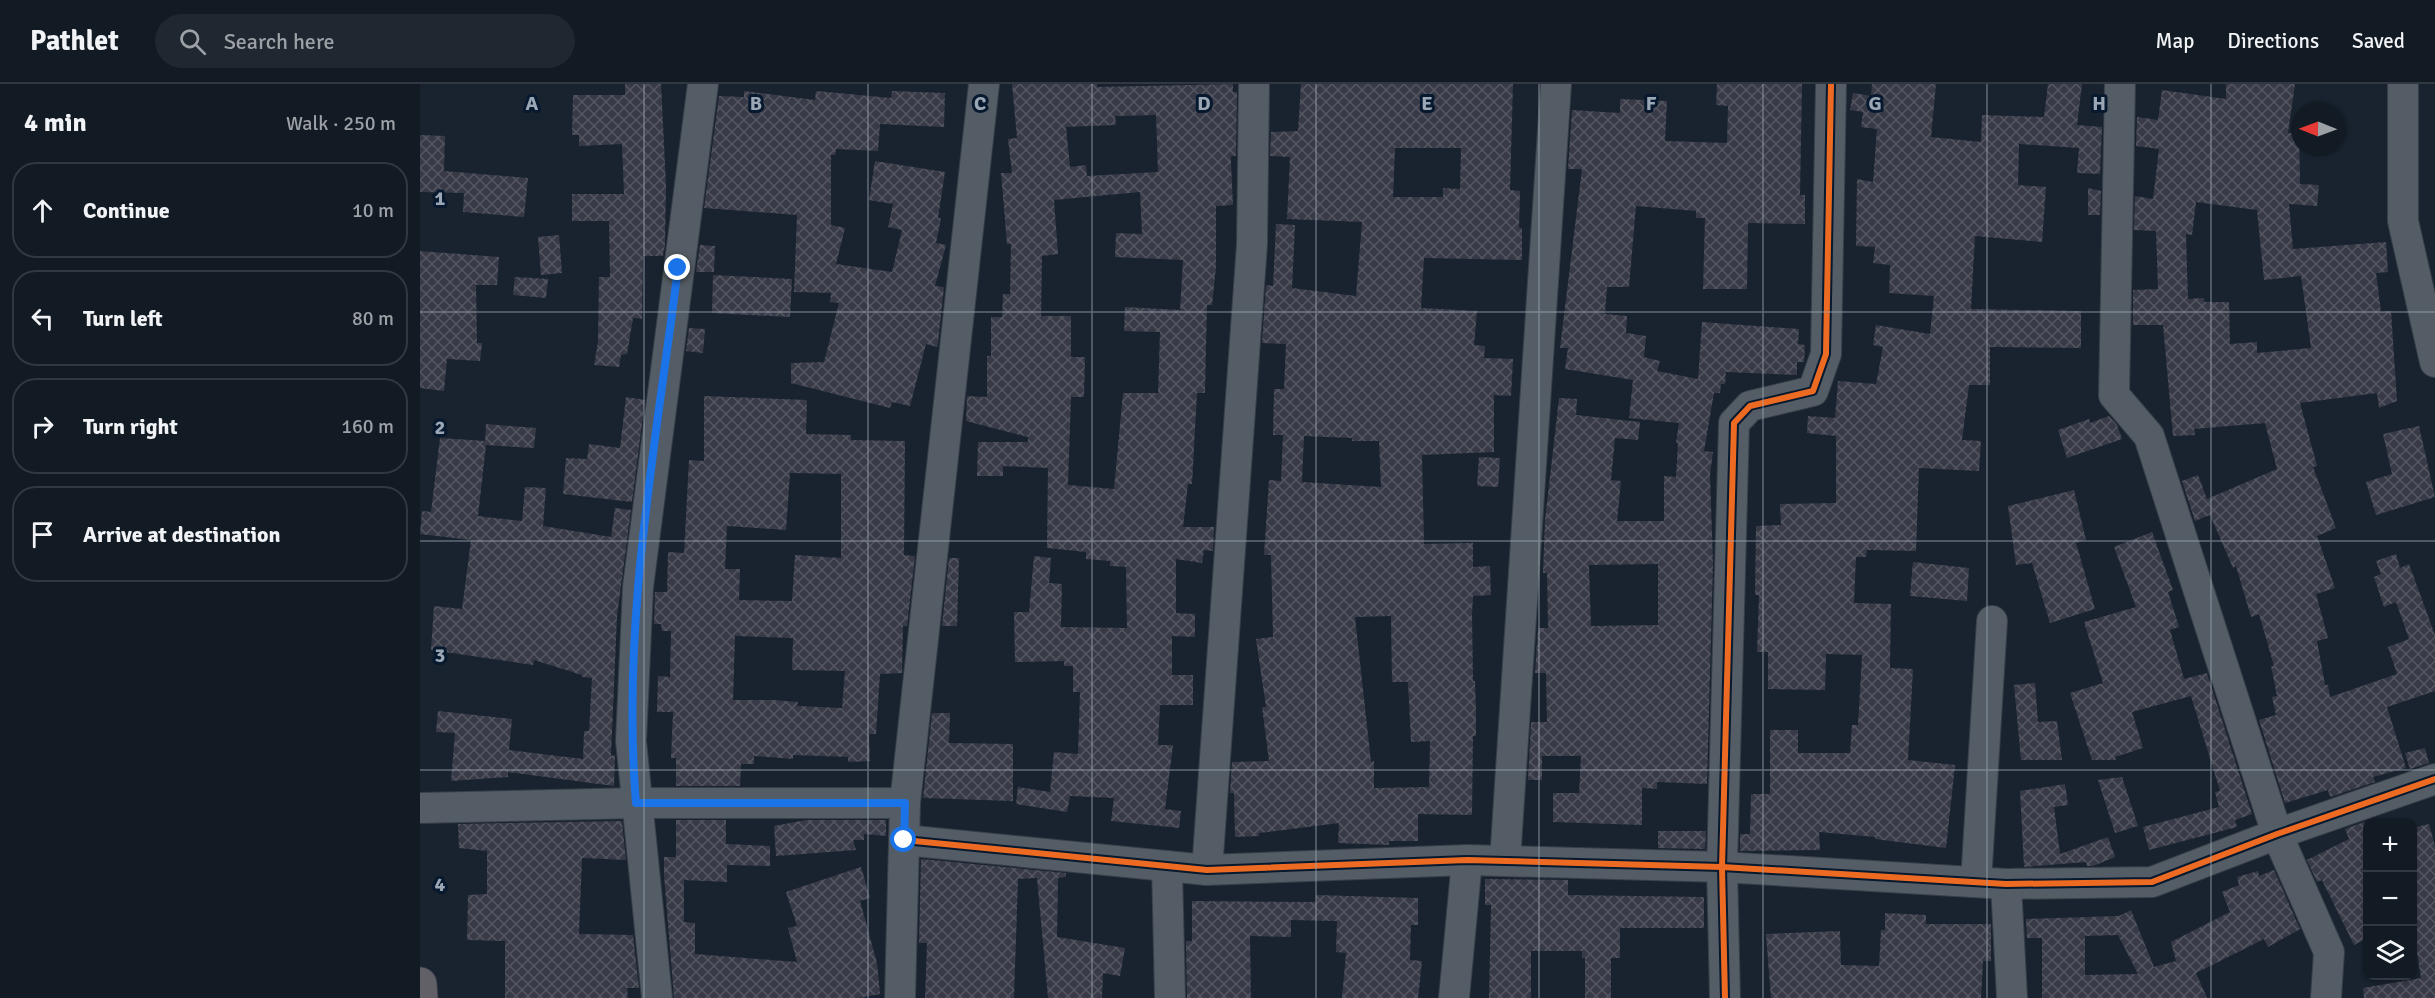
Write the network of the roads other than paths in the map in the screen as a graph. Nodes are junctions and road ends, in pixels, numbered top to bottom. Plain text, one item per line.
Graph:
1 (703, 84) edge
2 (984, 84) edge
3 (1254, 84) edge
4 (1556, 84) edge
5 (1831, 84) edge
6 (2120, 84) edge
7 (2403, 84) edge
8 (2435, 362) edge
9 (1992, 621) dead end
10 (2435, 779) edge
11 (636, 803) junction
12 (905, 803) junction
13 (420, 808) edge
14 (2277, 834) junction
15 (904, 840) junction
16 (1467, 860) junction
17 (1505, 861) junction
18 (1167, 866) junction
19 (1722, 867) junction
20 (1207, 870) junction
21 (1976, 882) junction
22 (2006, 884) junction
23 (420, 984) edge
24 (421, 998) edge
25 (657, 998) edge
26 (900, 998) edge
27 (1170, 998) edge
28 (1454, 998) edge
29 (1725, 998) edge
30 (2012, 998) edge
31 (2326, 998) edge

1 - 11 street
2 - 12 street
3 - 20 street
4 - 17 street
5 - 19 street
6 - 14 street
7 - 8 street
9 - 21 street
10 - 14 street
11 - 12 street
11 - 13 street
11 - 25 street
12 - 15 street
14 - 22 street
14 - 31 street
15 - 18 street
15 - 26 street
16 - 17 street
16 - 20 street
16 - 28 street
17 - 19 street
18 - 20 street
18 - 27 street
19 - 21 street
19 - 29 street
21 - 22 street
22 - 30 street
23 - 24 highway

